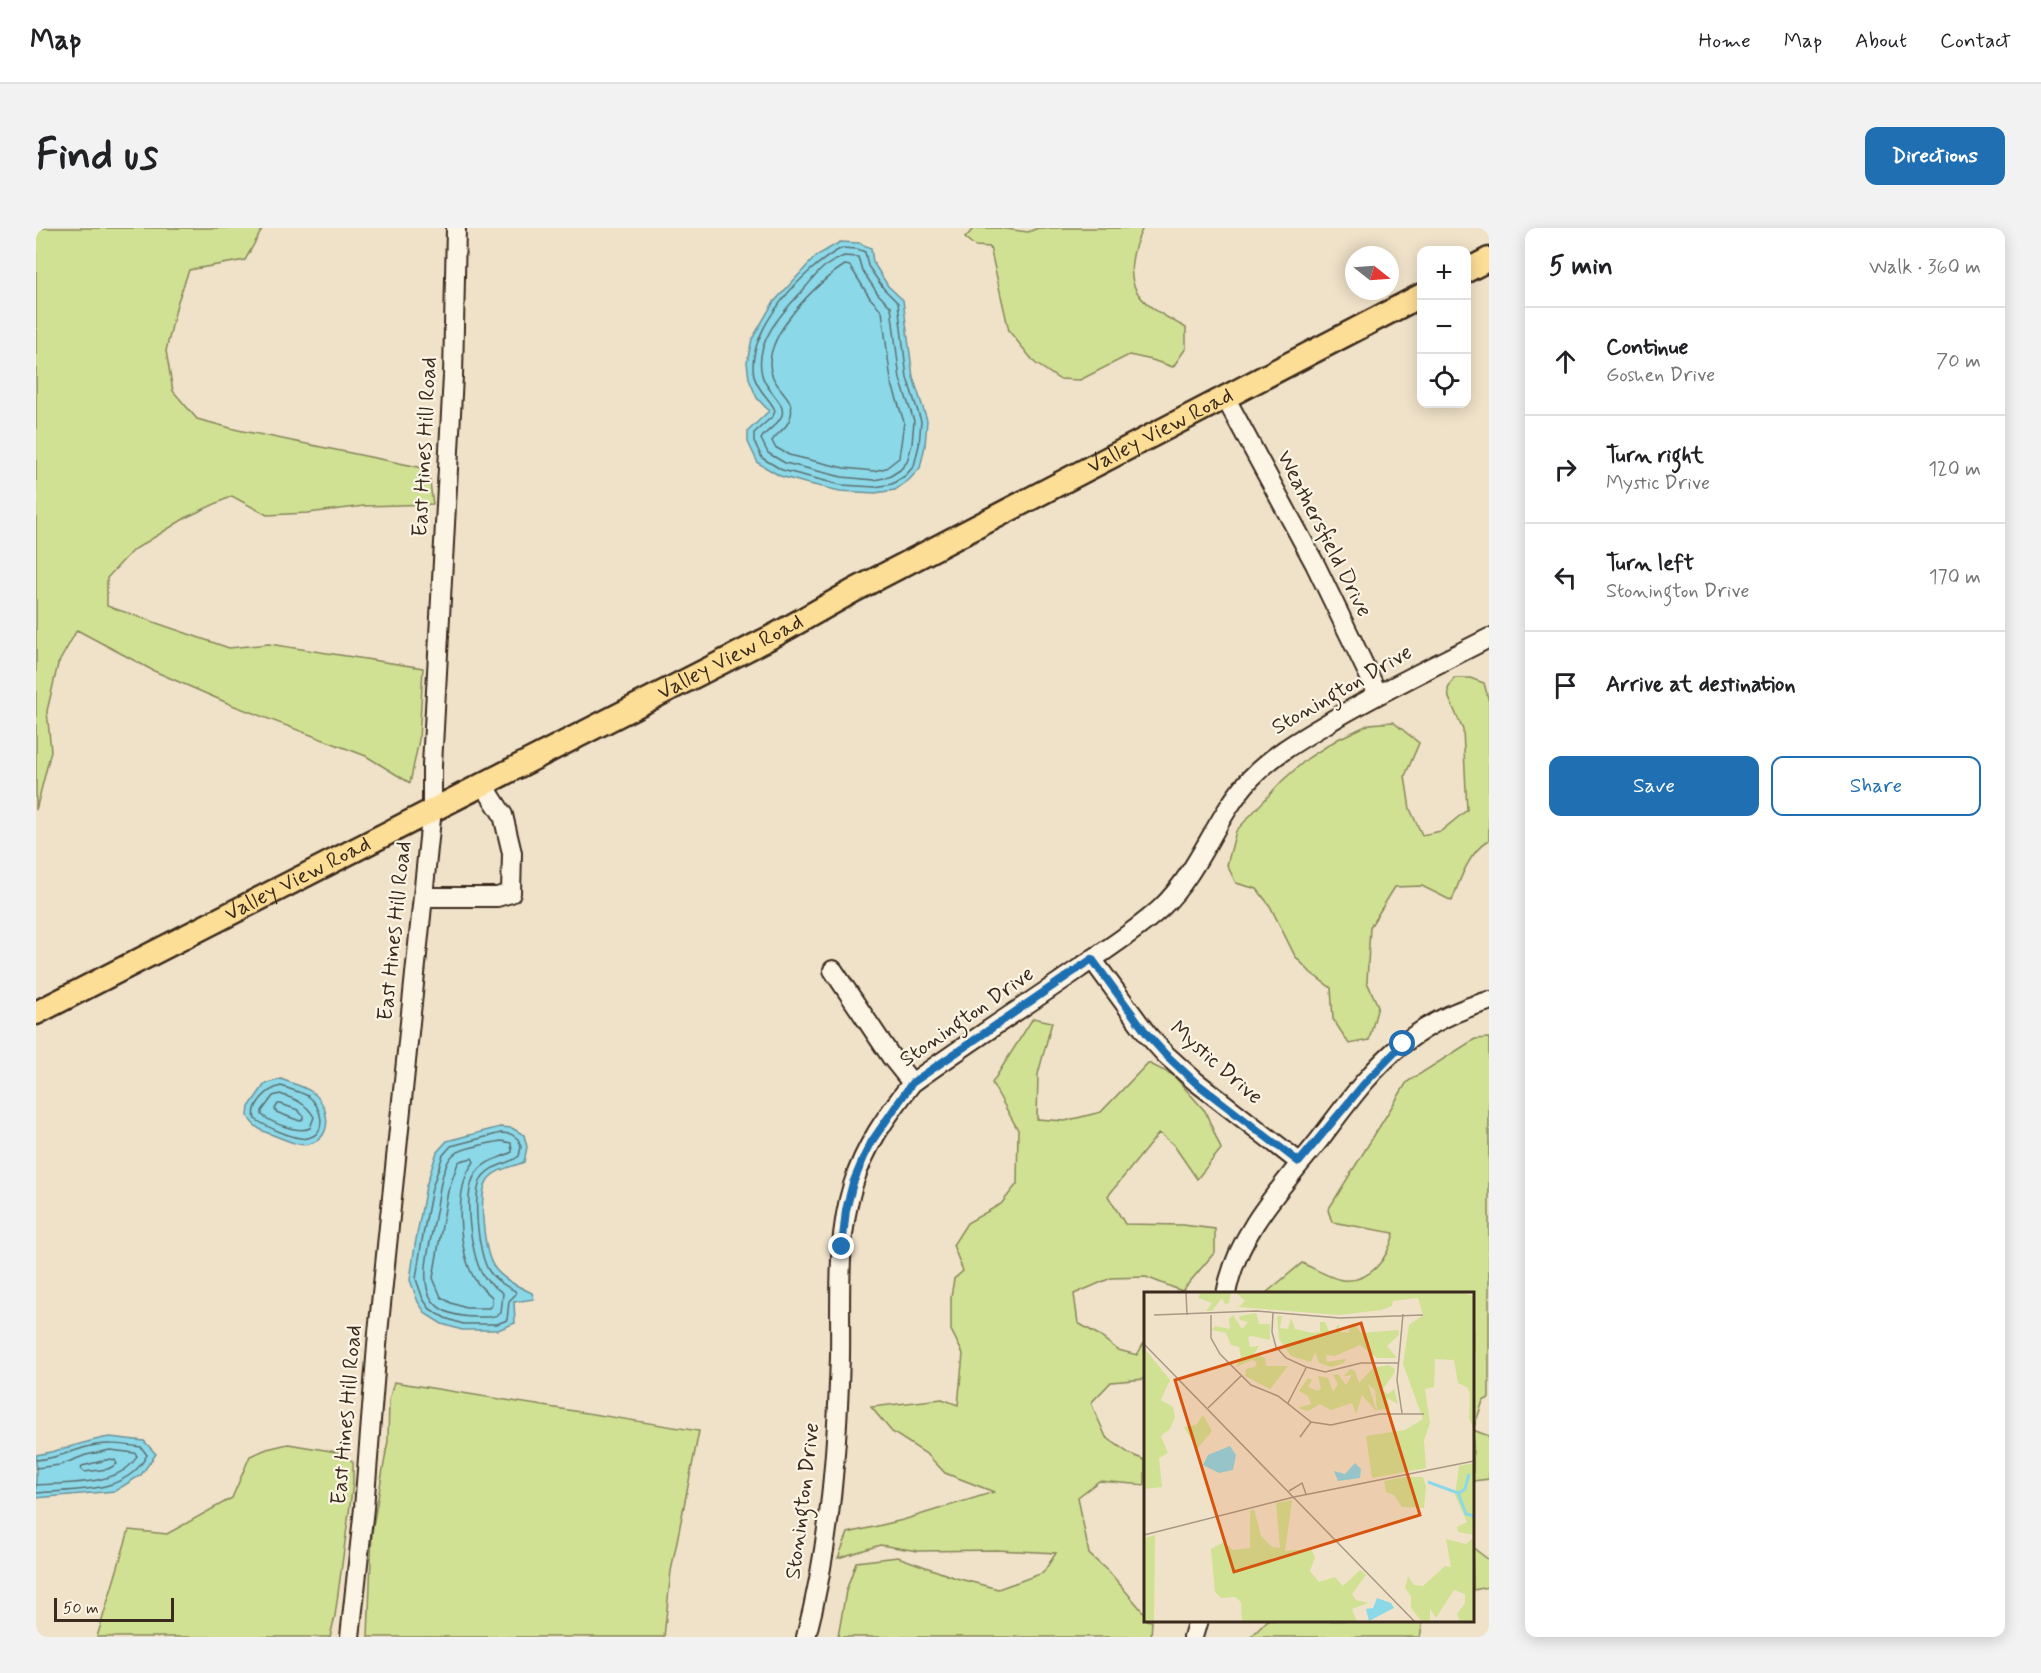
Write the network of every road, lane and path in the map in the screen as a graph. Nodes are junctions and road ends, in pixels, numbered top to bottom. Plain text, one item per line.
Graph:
1 (456, 228) edge
2 (1489, 259) edge
3 (1471, 269) edge
4 (1417, 297) edge
5 (1225, 397) junction
6 (1489, 638) edge
7 (1378, 694) junction
8 (483, 784) junction
9 (432, 809) junction
10 (423, 897) junction
11 (1092, 959) junction
12 (833, 970) dead end
13 (1489, 1000) edge
14 (36, 1013) edge
15 (912, 1083) junction
16 (1299, 1162) junction
17 (1226, 1292) edge
18 (1197, 1622) edge
19 (350, 1637) edge
20 (806, 1637) edge
21 (1193, 1637) edge

1 - 9 street, East Hines Hill Road
2 - 3 main road
4 - 5 main road, Valley View Road
5 - 7 street, Weathersfield Drive
5 - 8 main road, Valley View Road
6 - 7 street, Stonington Drive
7 - 11 street, Stonington Drive
8 - 9 main road, Valley View Road
8 - 10 street
9 - 10 street, East Hines Hill Road
9 - 14 main road, Valley View Road
10 - 19 street, East Hines Hill Road
11 - 15 street, Stonington Drive
11 - 16 street, Mystic Drive
12 - 15 street
13 - 16 street
15 - 20 street, Stonington Drive
16 - 17 street
18 - 21 street

